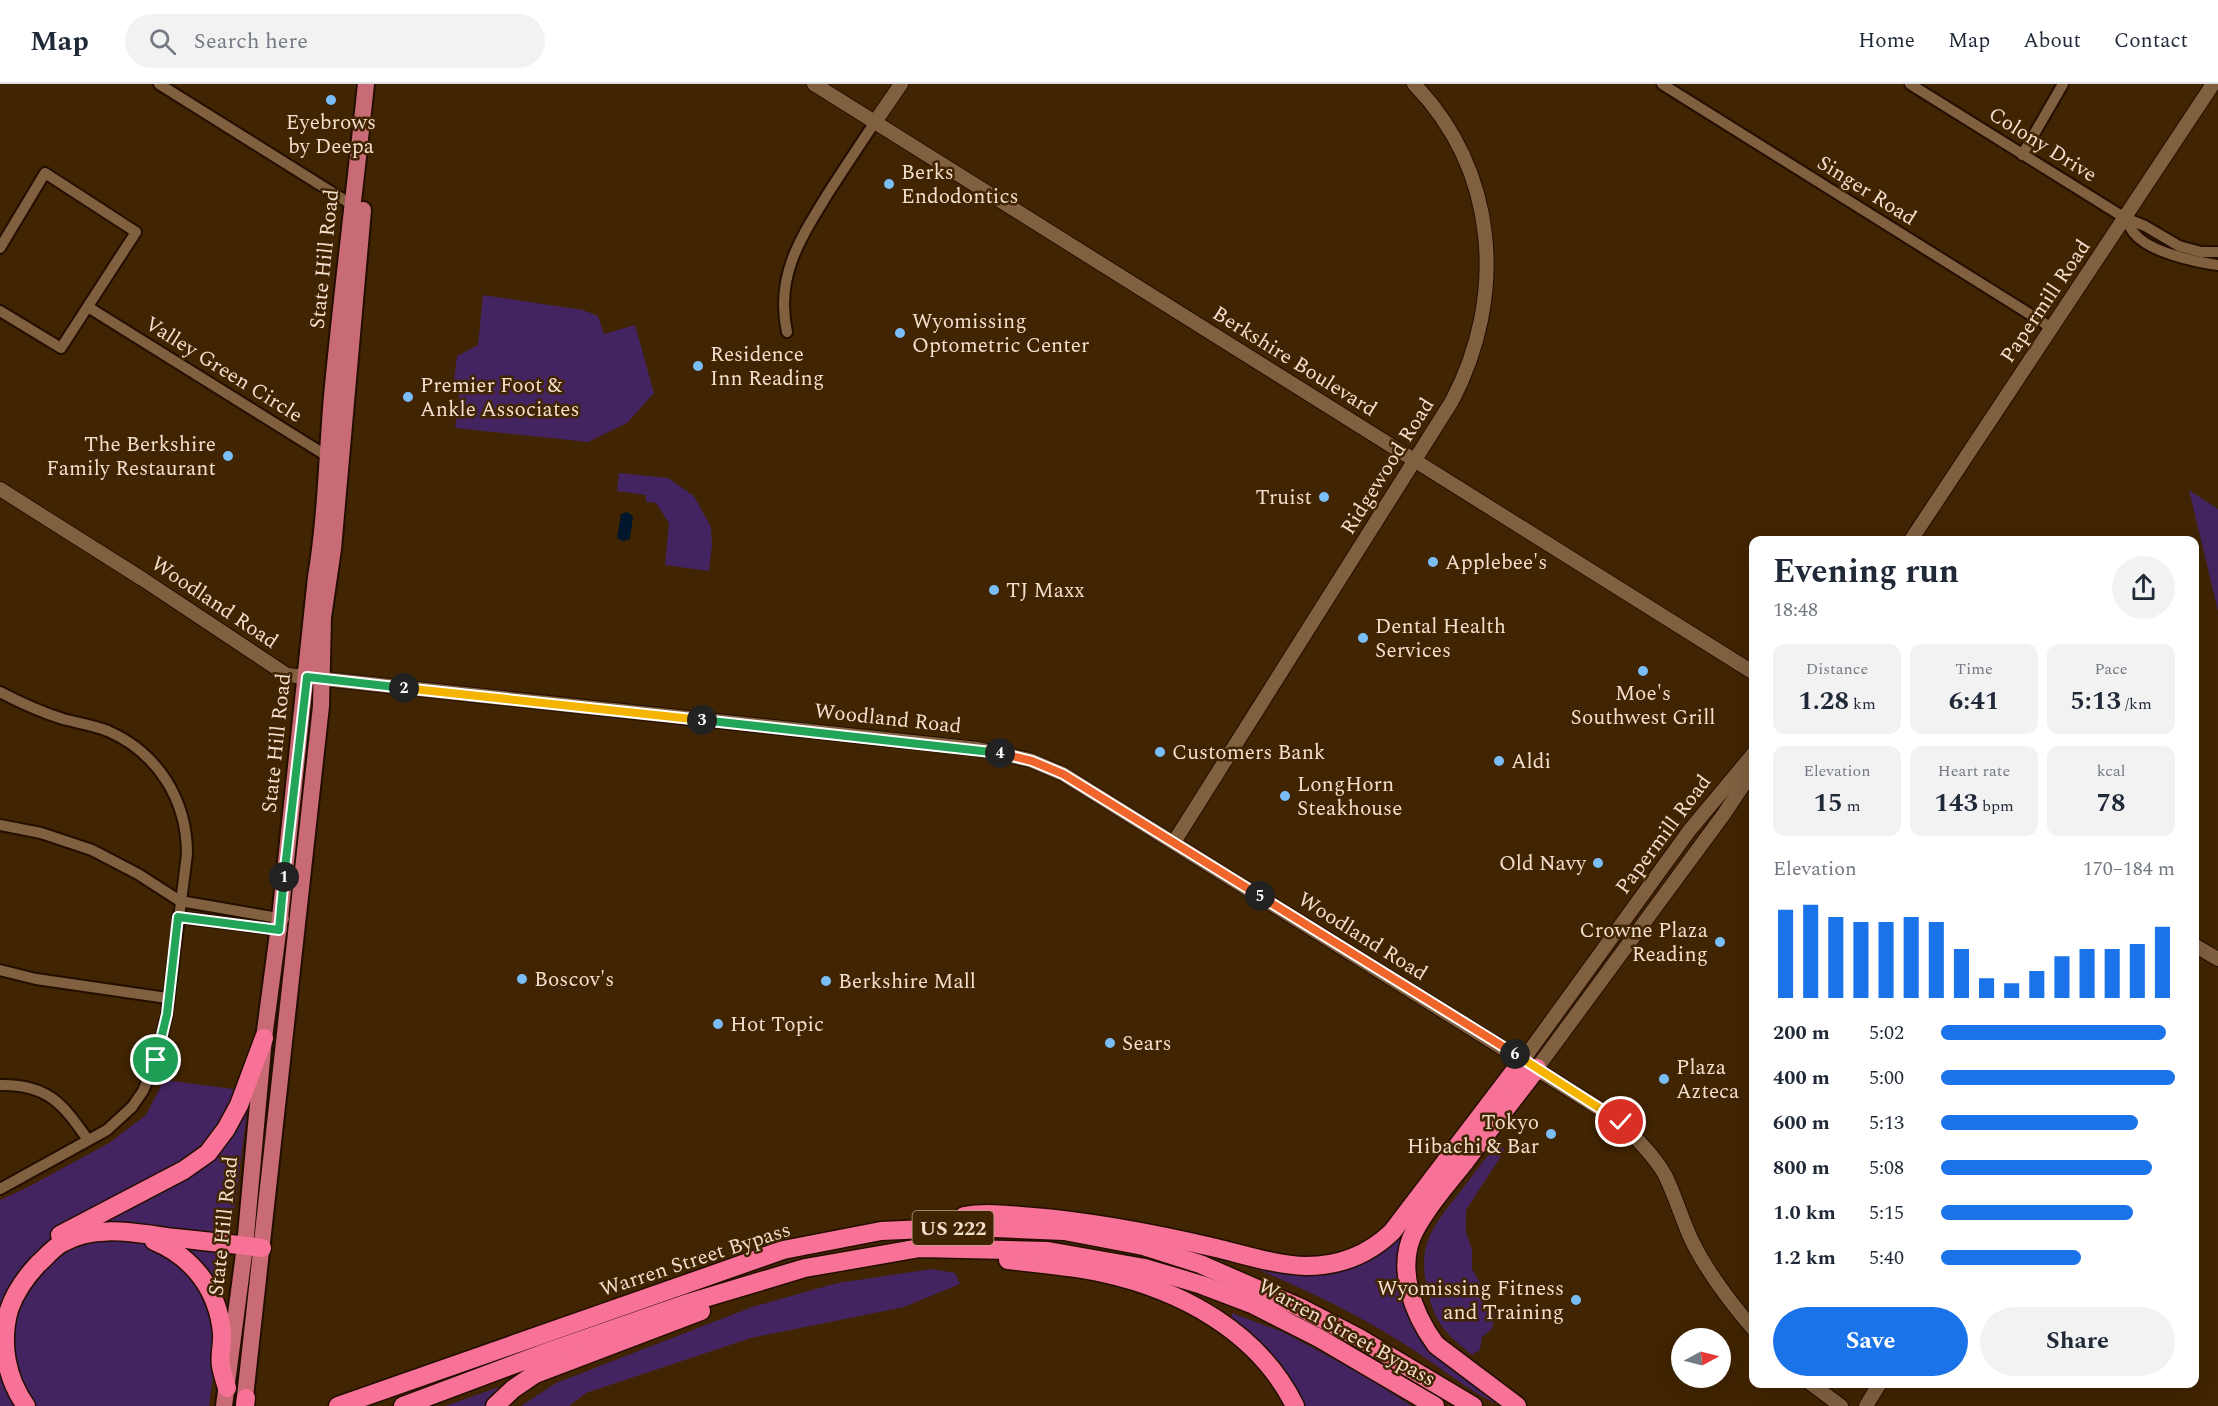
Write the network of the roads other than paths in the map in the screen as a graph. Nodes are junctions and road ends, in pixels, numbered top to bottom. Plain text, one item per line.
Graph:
1 (159, 84) edge
2 (366, 84) edge
3 (378, 84) edge
4 (814, 84) edge
5 (901, 84) edge
6 (1414, 84) edge
7 (1662, 84) edge
8 (1910, 84) edge
9 (2063, 84) edge
10 (2213, 84) edge
11 (875, 122) junction
12 (2022, 155) junction
13 (358, 208) junction
14 (2125, 218) junction
15 (0, 248) edge
16 (2218, 252) edge
17 (2218, 265) edge
18 (88, 307) junction
19 (0, 311) edge
20 (2052, 328) junction
21 (788, 332) dead end
22 (334, 458) junction
23 (1415, 461) junction
24 (0, 489) edge
25 (1914, 536) edge
26 (1749, 671) edge
27 (314, 678) junction
28 (0, 692) edge
29 (1749, 759) edge
30 (1749, 776) edge
31 (0, 825) edge
32 (1174, 842) junction
33 (180, 909) junction
34 (288, 925) junction
35 (2199, 948) edge
36 (2218, 959) edge
37 (0, 970) edge
38 (167, 998) junction
39 (264, 1038) junction
40 (1530, 1064) junction
41 (0, 1085) edge
42 (88, 1140) junction
43 (0, 1189) edge
44 (73, 1227) junction
45 (881, 1231) junction
46 (135, 1233) junction
47 (254, 1242) junction
48 (920, 1248) junction
49 (805, 1268) junction
50 (0, 1295) edge
51 (1749, 1324) edge
52 (1817, 1388) edge
53 (1877, 1388) edge
54 (225, 1397) edge
55 (245, 1403) edge
56 (26, 1406) edge
57 (338, 1406) edge
58 (403, 1406) edge
59 (495, 1406) edge
60 (1295, 1406) edge
61 (1435, 1406) edge
62 (1473, 1406) edge
63 (1517, 1406) edge
64 (1841, 1406) edge
65 (1866, 1406) edge

1 - 13 street
2 - 13 main road, State Hill Road
3 - 13 main road, State Hill Road
4 - 11 main road, Berkshire Boulevard
5 - 11 main road
6 - 23 main road, Ridgewood Road
7 - 20 street, Singer Road
8 - 12 street, Colony Drive
9 - 12 street
10 - 14 main road, Papermill Road
11 - 21 street
11 - 23 main road, Berkshire Boulevard
12 - 14 street, Colony Drive
13 - 22 main road, State Hill Road
14 - 16 street, Colony Drive
14 - 17 street, Colony Drive
14 - 20 main road, Papermill Road
15 - 18 street
18 - 19 street
18 - 22 street, Valley Green Circle
20 - 25 main road, Papermill Road
22 - 27 main road, State Hill Road
23 - 26 main road, Berkshire Boulevard
23 - 32 main road, Ridgewood Road
24 - 27 main road, Woodland Road
27 - 32 main road, Woodland Road
27 - 34 main road, State Hill Road
28 - 33 street
29 - 40 main road, Papermill Road
30 - 40 main road, Papermill Road
31 - 33 street
32 - 40 main road, Woodland Road
33 - 34 street
33 - 34 street
33 - 38 street
34 - 39 main road, State Hill Road
34 - 47 main road, State Hill Road
35 - 36 main road
37 - 38 street
38 - 42 street
39 - 44 highway
39 - 47 main road, State Hill Road
40 - 45 highway
40 - 51 main road, Woodland Road
40 - 63 highway
41 - 42 street
42 - 43 street
44 - 47 highway
44 - 50 highway
45 - 57 highway, Warren Street Bypass / US 222
45 - 62 highway, Warren Street Bypass / US 222
46 - 47 highway
46 - 54 highway
46 - 56 highway
47 - 54 main road, State Hill Road
47 - 55 main road, State Hill Road
48 - 49 highway, Warren Street Bypass / US 222
48 - 60 highway
48 - 61 highway, Warren Street Bypass / US 222
49 - 58 highway, Warren Street Bypass / US 222
49 - 59 highway
52 - 64 main road
53 - 65 main road

